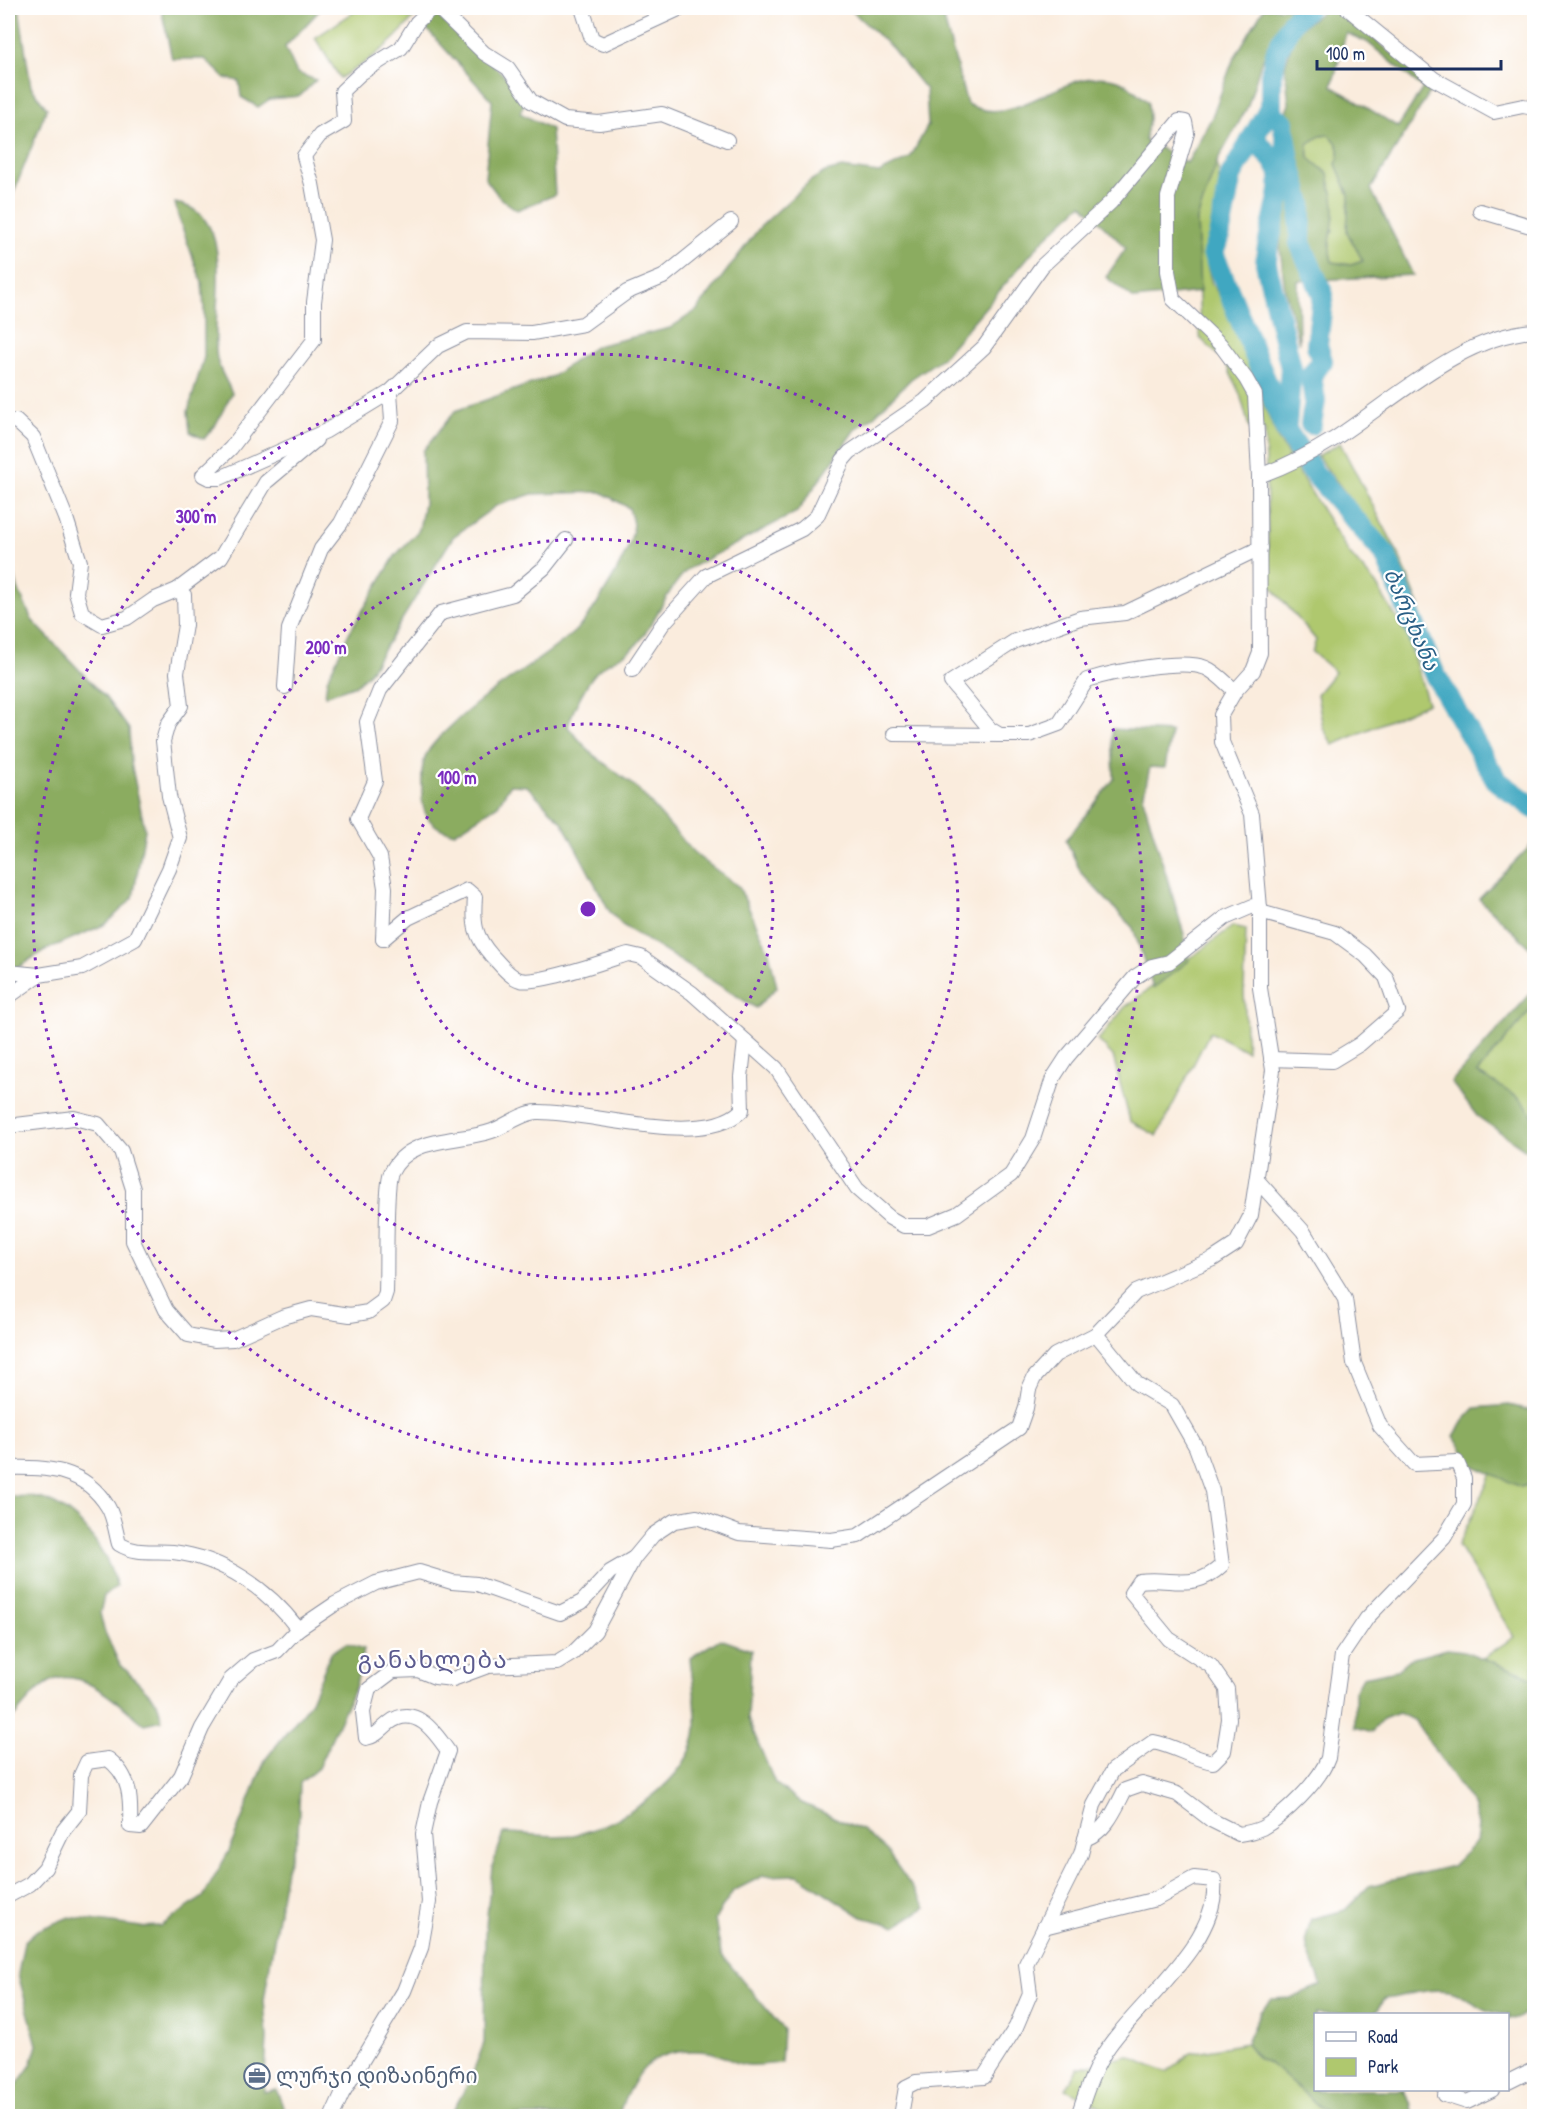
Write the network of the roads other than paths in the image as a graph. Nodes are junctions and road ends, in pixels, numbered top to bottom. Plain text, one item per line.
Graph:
1 (432, 8) edge
2 (438, 8) edge
3 (582, 8) edge
4 (681, 8) edge
5 (1347, 8) edge
6 (1534, 108) edge
7 (727, 140) dead end
8 (1480, 211) dead end
9 (731, 222) dead end
10 (1534, 227) edge
11 (1534, 331) edge
12 (390, 392) junction
13 (8, 422) edge
14 (326, 431) junction
15 (1259, 476) junction
16 (566, 540) dead end
17 (1260, 548) junction
18 (177, 590) junction
19 (632, 670) dead end
20 (285, 687) dead end
21 (1235, 691) junction
22 (894, 734) dead end
23 (1000, 735) junction
24 (1260, 910) junction
25 (8, 972) edge
26 (39, 975) junction
27 (8, 997) edge
28 (745, 1041) junction
29 (1271, 1059) junction
30 (8, 1126) edge
31 (1257, 1180) junction
32 (1096, 1334) junction
33 (8, 1468) edge
34 (634, 1558) junction
35 (298, 1629) junction
36 (1085, 1839) junction
37 (8, 1896) edge
38 (1044, 1927) junction
39 (1534, 2069) edge
40 (1509, 2082) edge
41 (1490, 2091) edge
42 (1445, 2095) dead end
43 (332, 2116) edge
44 (900, 2116) edge
45 (1078, 2116) edge

1 - 14 street
2 - 7 street
3 - 4 street
5 - 6 street
8 - 10 street
9 - 12 street
11 - 15 street
12 - 14 street
12 - 20 street
13 - 18 street
14 - 18 street
15 - 17 street
15 - 19 street
16 - 28 street
17 - 21 street
17 - 23 street
18 - 26 street
21 - 23 street
21 - 24 street
22 - 23 street
24 - 28 street
24 - 29 street
24 - 29 street
25 - 26 street
26 - 27 street
28 - 30 street
29 - 31 street
31 - 32 street
31 - 36 street
32 - 34 street
32 - 36 street
33 - 35 street
34 - 35 street
34 - 43 street
35 - 37 street
36 - 38 street
38 - 44 street
38 - 45 street
39 - 40 street
41 - 42 street

